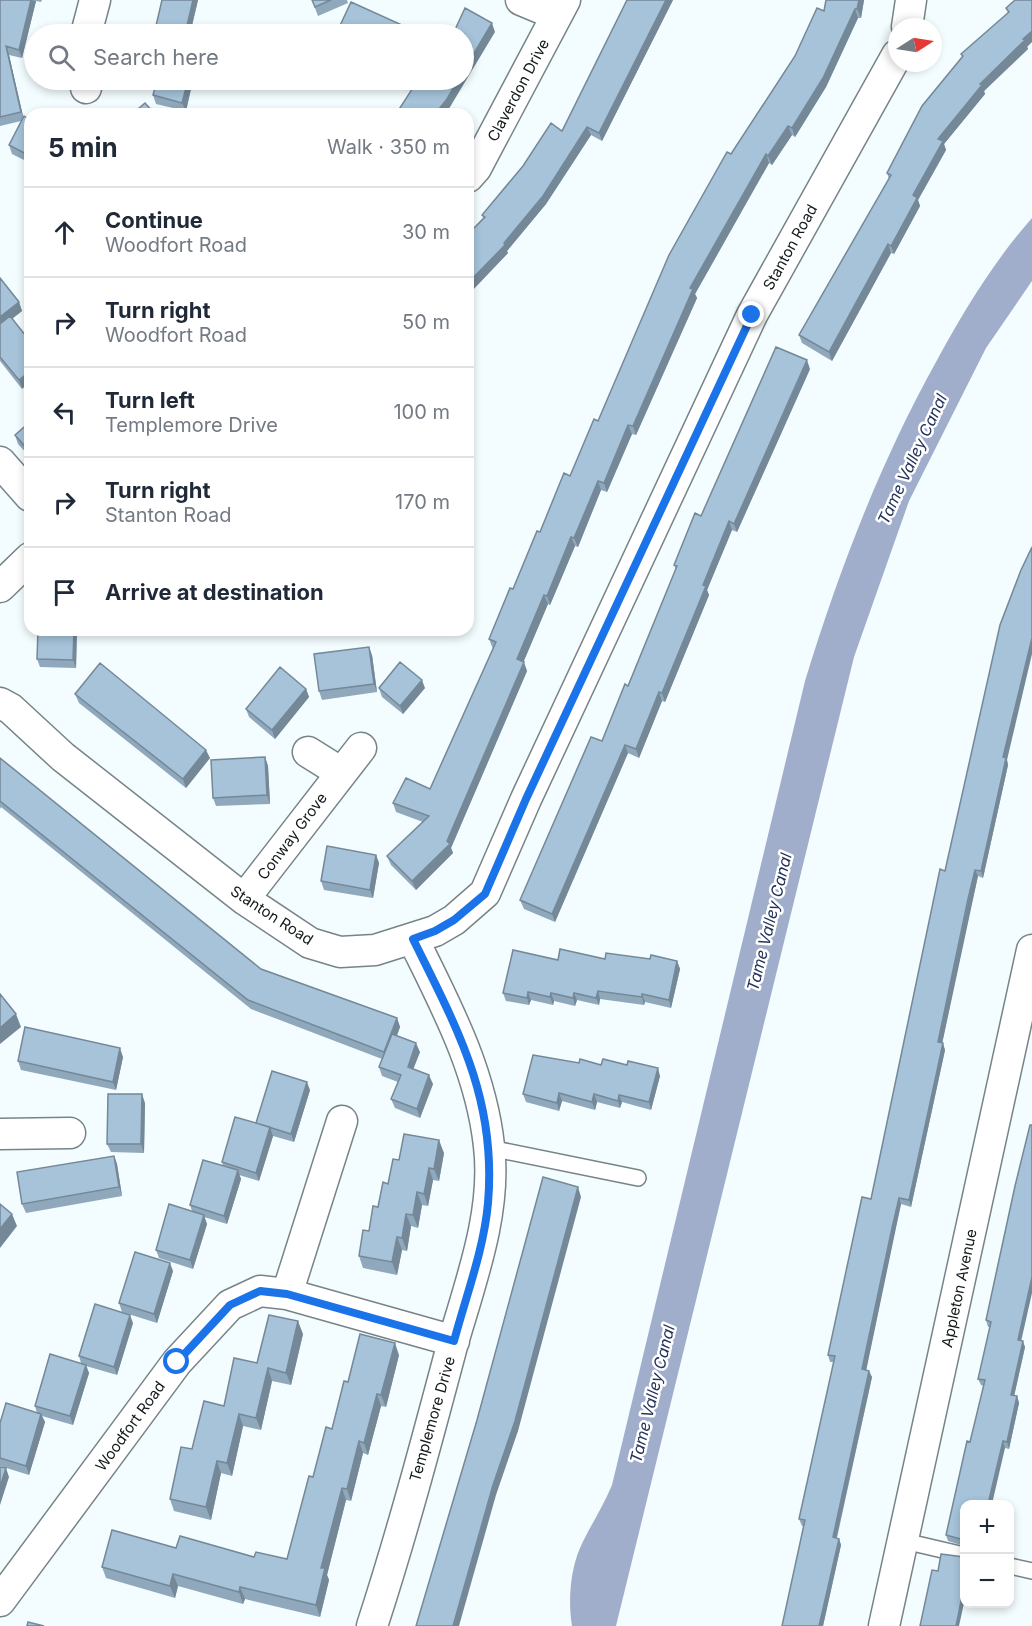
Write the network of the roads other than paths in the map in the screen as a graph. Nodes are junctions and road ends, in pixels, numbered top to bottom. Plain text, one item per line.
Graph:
1 (95, 0) edge
2 (521, 0) edge
3 (911, 0) edge
4 (561, 8) edge
5 (908, 18) edge
6 (89, 24) edge
7 (888, 71) edge
8 (474, 170) edge
9 (0, 462) edge
10 (24, 489) edge
11 (24, 564) edge
12 (0, 587) edge
13 (0, 703) edge
14 (361, 748) dead end
15 (308, 752) dead end
16 (340, 772) junction
17 (244, 899) junction
18 (413, 939) junction
19 (1032, 950) edge
20 (342, 1121) dead end
21 (70, 1132) dead end
22 (0, 1134) edge
23 (490, 1148) junction
24 (638, 1178) dead end
25 (287, 1294) junction
26 (454, 1341) junction
27 (904, 1541) junction
28 (960, 1554) edge
29 (1014, 1567) edge
30 (1032, 1571) edge
31 (0, 1601) edge
32 (372, 1626) edge
33 (884, 1626) edge

1 - 6 street
2 - 4 street
3 - 5 street
4 - 8 street, Claverdon Drive
7 - 18 street, Stanton Road
9 - 10 street
11 - 12 street
13 - 17 street, Stanton Road
14 - 16 street, Conway Grove
15 - 16 street
16 - 17 street, Conway Grove
17 - 18 street, Stanton Road
18 - 23 street, Templemore Drive
19 - 27 street, Appleton Avenue
20 - 25 street
21 - 22 street
23 - 24 lane
23 - 26 street, Templemore Drive
25 - 26 street, Woodfort Road
25 - 31 street, Woodfort Road
26 - 32 street, Templemore Drive
27 - 28 lane
27 - 33 street, Appleton Avenue
29 - 30 lane

